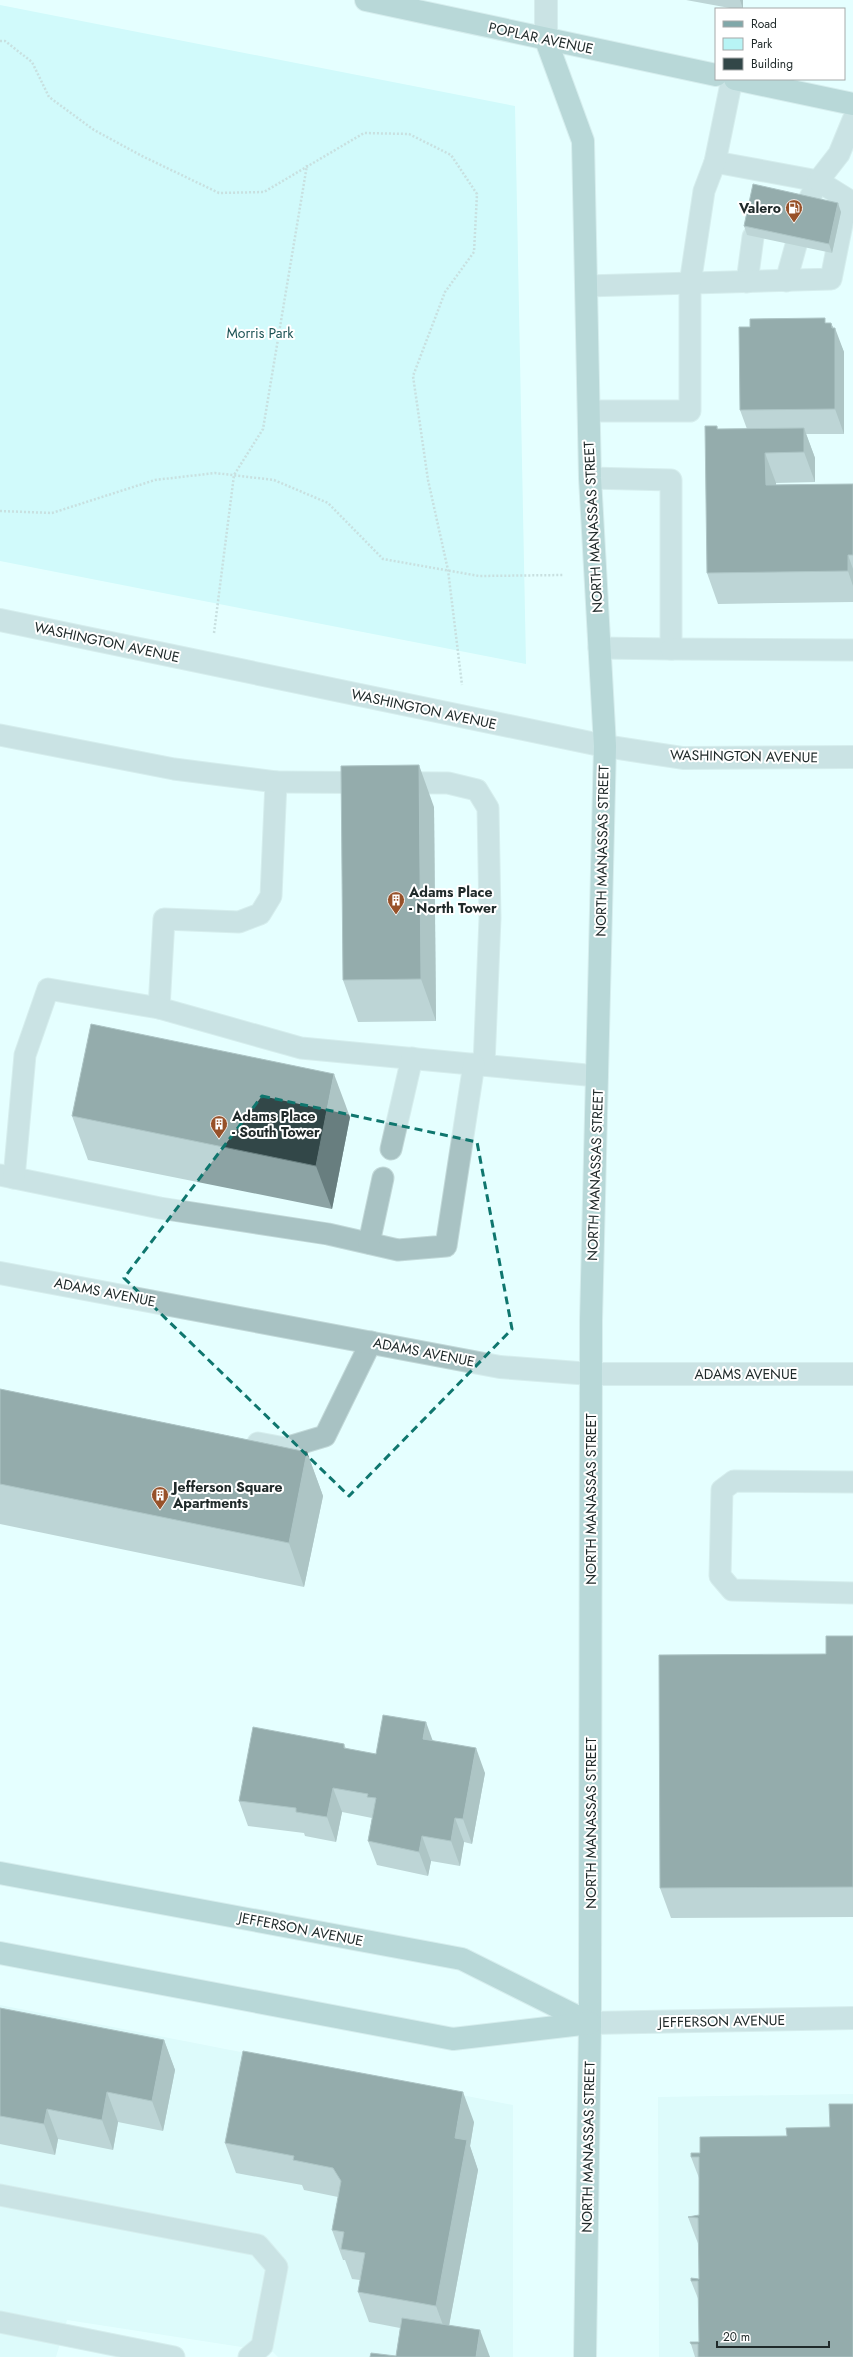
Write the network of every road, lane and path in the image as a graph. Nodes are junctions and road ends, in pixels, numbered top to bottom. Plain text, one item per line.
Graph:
1 (366, 0) edge
2 (546, 0) edge
3 (546, 40) junction
4 (0, 41) edge
5 (715, 75) edge
6 (732, 80) edge
7 (740, 80) edge
8 (853, 104) edge
9 (853, 120) edge
10 (715, 162) junction
11 (307, 165) junction
12 (818, 181) junction
13 (807, 204) edge
14 (753, 236) edge
15 (796, 245) edge
16 (786, 281) junction
17 (747, 282) junction
18 (690, 284) junction
19 (586, 286) junction
20 (589, 411) junction
21 (234, 475) junction
22 (590, 478) junction
23 (0, 511) edge
24 (448, 570) junction
25 (595, 575) junction
26 (0, 620) edge
27 (599, 648) junction
28 (671, 649) junction
29 (853, 650) edge
30 (211, 664) junction
31 (465, 717) junction
32 (0, 735) edge
33 (605, 746) junction
34 (853, 757) edge
35 (276, 782) junction
36 (159, 1008) junction
37 (412, 1058) junction
38 (479, 1064) junction
39 (597, 1076) junction
40 (391, 1149) dead end
41 (7, 1176) edge
42 (383, 1178) dead end
43 (369, 1243) junction
44 (0, 1273) edge
45 (371, 1342) junction
46 (591, 1374) junction
47 (853, 1374) edge
48 (239, 1439) edge
49 (853, 1482) edge
50 (853, 1593) edge
51 (0, 1873) edge
52 (0, 1953) edge
53 (853, 2018) edge
54 (590, 2023) junction
55 (0, 2195) edge
56 (0, 2322) edge
57 (174, 2357) edge
58 (249, 2357) edge
59 (585, 2357) edge

1 - 3 main road, POPLAR AVENUE
2 - 3 street, NORTH MANASSAS STREET
3 - 5 main road, POPLAR AVENUE
3 - 19 main road, NORTH MANASSAS STREET
4 - 11 path
6 - 10 lane
7 - 8 main road
9 - 12 lane
10 - 12 lane
10 - 18 lane
11 - 21 path
11 - 24 path
12 - 13 lane
12 - 16 lane
14 - 17 lane
15 - 16 lane
16 - 17 lane
17 - 18 lane
18 - 19 lane
18 - 20 lane
19 - 20 main road, NORTH MANASSAS STREET
20 - 22 main road, NORTH MANASSAS STREET
21 - 23 path
21 - 24 path
21 - 30 path
22 - 25 main road, NORTH MANASSAS STREET
22 - 28 lane
24 - 25 path
24 - 31 path
25 - 27 main road, NORTH MANASSAS STREET
26 - 30 street, WASHINGTON AVENUE
27 - 28 lane
27 - 33 main road, NORTH MANASSAS STREET
28 - 29 lane
30 - 31 street, WASHINGTON AVENUE
31 - 33 street, WASHINGTON AVENUE
32 - 35 lane
33 - 34 street, WASHINGTON AVENUE
33 - 39 main road, NORTH MANASSAS STREET
35 - 36 lane
35 - 38 lane
36 - 37 lane
36 - 41 lane
37 - 38 lane
37 - 40 lane
38 - 39 lane
38 - 43 lane
39 - 46 main road, NORTH MANASSAS STREET
41 - 43 lane
42 - 43 lane
44 - 45 street, ADAMS AVENUE
45 - 46 street, ADAMS AVENUE
45 - 48 lane
46 - 47 street, ADAMS AVENUE
46 - 54 main road, NORTH MANASSAS STREET
49 - 50 lane
51 - 54 main road, JEFFERSON AVENUE
52 - 54 main road, JEFFERSON AVENUE
53 - 54 street, JEFFERSON AVENUE
54 - 59 main road, NORTH MANASSAS STREET
55 - 58 lane
56 - 57 lane

